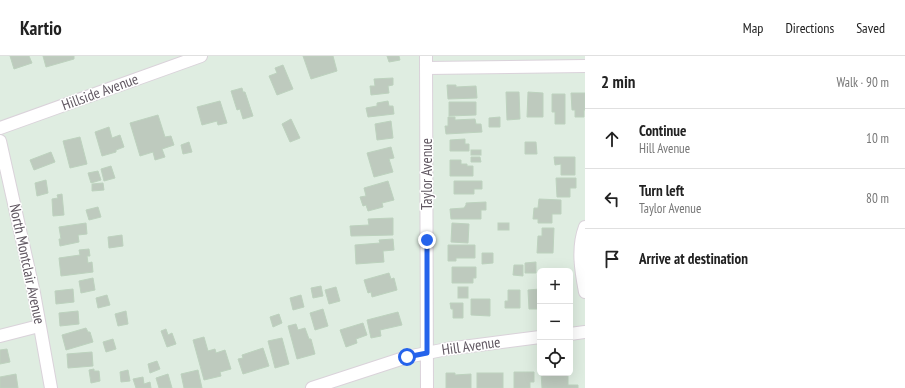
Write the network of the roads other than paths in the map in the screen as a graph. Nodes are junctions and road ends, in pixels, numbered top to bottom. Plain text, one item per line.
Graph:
1 (201, 56) edge
2 (426, 62) edge
3 (584, 63) edge
4 (0, 128) edge
5 (0, 141) edge
6 (585, 227) edge
7 (585, 292) edge
8 (39, 326) junction
9 (585, 332) edge
10 (573, 334) edge
11 (0, 336) edge
12 (537, 337) edge
13 (427, 353) junction
14 (51, 388) edge
15 (312, 388) edge
16 (427, 388) edge

1 - 4 street, Hillside Avenue
2 - 3 street
2 - 13 street, Taylor Avenue
5 - 8 street, North Montclair Avenue
6 - 7 street
8 - 11 street
8 - 14 street, North Montclair Avenue
9 - 10 street
12 - 13 street, Hill Avenue
13 - 15 street, Hill Avenue
13 - 16 street, Taylor Avenue

